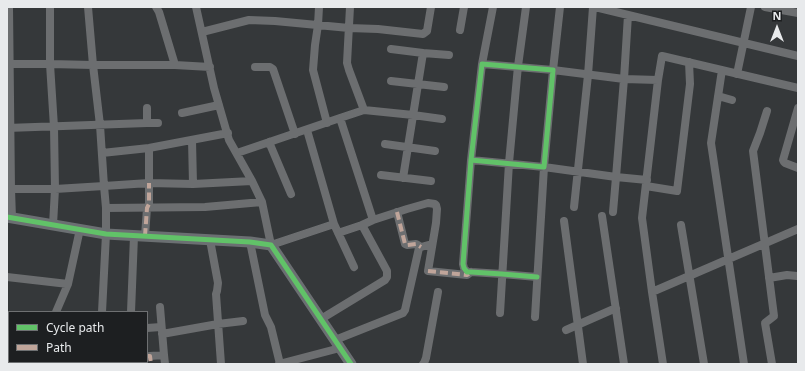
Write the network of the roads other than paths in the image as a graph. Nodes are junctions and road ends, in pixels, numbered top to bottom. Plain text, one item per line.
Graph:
1 (9, 7) edge
2 (50, 7) edge
3 (88, 7) edge
4 (156, 7) edge
5 (196, 7) edge
6 (319, 7) edge
7 (350, 7) edge
8 (431, 7) edge
9 (464, 7) edge
10 (493, 7) edge
11 (526, 7) edge
12 (560, 7) edge
13 (594, 7) edge
14 (751, 7) edge
15 (765, 7) edge
16 (798, 13) edge
17 (628, 15) junction
18 (318, 25) junction
19 (349, 28) junction
20 (460, 30) dead end
21 (202, 32) junction
22 (744, 43) junction
23 (391, 49) dead end
24 (423, 53) junction
25 (449, 55) dead end
26 (798, 56) edge
27 (689, 62) junction
28 (8, 64) edge
29 (50, 64) junction
30 (482, 64) junction
31 (93, 65) junction
32 (175, 65) junction
33 (518, 66) junction
34 (210, 67) junction
35 (255, 67) dead end
36 (553, 70) junction
37 (722, 70) junction
38 (737, 74) junction
39 (588, 75) junction
40 (624, 79) junction
41 (658, 80) junction
42 (391, 81) dead end
43 (418, 84) junction
44 (444, 87) dead end
45 (798, 88) edge
46 (718, 96) junction
47 (732, 100) dead end
48 (219, 105) junction
49 (147, 108) dead end
50 (798, 108) edge
51 (364, 110) junction
52 (767, 111) dead end
53 (182, 113) dead end
54 (413, 115) junction
55 (340, 118) junction
56 (442, 119) dead end
57 (146, 123) junction
58 (158, 123) dead end
59 (327, 123) junction
60 (100, 125) junction
61 (796, 126) edge
62 (54, 127) junction
63 (9, 128) edge
64 (307, 130) junction
65 (228, 133) junction
66 (295, 134) junction
67 (192, 140) junction
68 (269, 142) junction
69 (385, 144) dead end
70 (408, 147) junction
71 (149, 148) junction
72 (435, 151) dead end
73 (102, 153) junction
74 (237, 153) junction
75 (471, 160) junction
76 (509, 163) junction
77 (544, 167) junction
78 (798, 168) edge
79 (578, 172) junction
80 (381, 175) dead end
81 (616, 177) junction
82 (403, 178) junction
83 (252, 181) junction
84 (431, 181) dead end
85 (149, 183) junction
86 (647, 183) junction
87 (192, 184) junction
88 (104, 186) junction
89 (9, 189) edge
90 (55, 189) junction
91 (291, 194) dead end
92 (262, 202) junction
93 (574, 207) dead end
94 (106, 208) junction
95 (147, 208) junction
96 (397, 212) junction
97 (613, 212) dead end
98 (602, 216) dead end
99 (10, 218) edge
100 (373, 220) junction
101 (564, 221) dead end
102 (334, 224) junction
103 (53, 225) junction
104 (362, 225) junction
105 (681, 225) dead end
106 (80, 229) junction
107 (798, 229) edge
108 (338, 233) junction
109 (106, 234) junction
110 (139, 236) junction
111 (210, 240) junction
112 (250, 242) junction
113 (765, 243) junction
114 (432, 244) junction
115 (271, 245) junction
116 (421, 246) junction
117 (728, 259) junction
118 (354, 267) dead end
119 (471, 272) junction
120 (502, 274) junction
121 (537, 276) junction
122 (689, 276) junction
123 (797, 276) dead end
124 (7, 277) edge
125 (769, 278) junction
126 (68, 284) junction
127 (438, 292) dead end
128 (652, 292) junction
129 (160, 307) dead end
130 (616, 308) junction
131 (56, 311) edge
132 (102, 311) edge
133 (131, 311) edge
134 (500, 313) dead end
135 (535, 317) dead end
136 (320, 319) junction
137 (243, 321) dead end
138 (218, 324) junction
139 (578, 324) junction
140 (148, 328) edge
141 (162, 330) junction
142 (566, 330) dead end
143 (337, 344) junction
144 (164, 355) junction
145 (150, 359) edge
146 (165, 364) edge
147 (221, 364) edge
148 (279, 364) edge
149 (351, 364) edge
150 (423, 364) edge
151 (583, 364) edge
152 (624, 364) edge
153 (663, 364) edge
154 (704, 364) edge
155 (744, 364) edge
156 (772, 364) edge

1 - 28 street
2 - 29 street
3 - 31 street
4 - 32 street
5 - 21 street
6 - 18 street
7 - 19 street
8 - 19 street
9 - 20 street
10 - 30 street
11 - 33 street
12 - 36 street
13 - 17 street
13 - 39 street
14 - 22 street
15 - 16 street
17 - 22 street
17 - 40 street
18 - 19 street
18 - 21 street
18 - 59 street
19 - 51 street
21 - 34 street
22 - 26 street
22 - 38 street
23 - 24 street
24 - 25 street
24 - 43 street
27 - 37 street
27 - 41 street
27 - 86 street
28 - 29 street
28 - 63 street
29 - 31 street
29 - 62 street
30 - 33 street
30 - 75 street
31 - 32 street
31 - 60 street
32 - 34 street
33 - 36 street
33 - 76 street
34 - 48 street
35 - 66 street
36 - 39 street
36 - 77 street
37 - 38 street
37 - 46 street
38 - 45 street
39 - 40 street
39 - 79 street
40 - 41 street
40 - 81 street
41 - 86 street
42 - 43 street
43 - 44 street
43 - 54 street
46 - 47 street
46 - 117 street
48 - 53 street
48 - 65 street
49 - 57 street
50 - 61 street
51 - 54 street
51 - 55 street
52 - 113 street
54 - 56 street
54 - 70 street
55 - 59 street
55 - 100 street
57 - 58 street
57 - 60 street
59 - 64 street
60 - 62 street
60 - 73 street
61 - 78 street
62 - 63 street
62 - 90 street
63 - 89 street
64 - 66 street
64 - 102 street
65 - 67 street
65 - 74 street
66 - 68 street
67 - 71 street
67 - 87 street
68 - 74 street
68 - 91 street
69 - 70 street
70 - 72 street
70 - 82 street
71 - 73 street
71 - 85 street
73 - 88 street
74 - 83 street
75 - 76 street
75 - 119 street
76 - 77 street
76 - 120 street
77 - 79 street
77 - 121 street
79 - 81 street
79 - 93 street
80 - 82 street
81 - 86 street
81 - 97 street
82 - 84 street
83 - 87 street
83 - 92 street
85 - 87 street
85 - 88 street
85 - 95 street
86 - 128 street
88 - 90 street
88 - 94 street
89 - 90 street
89 - 99 street
90 - 103 street
92 - 95 street
92 - 115 street
94 - 95 street
94 - 109 street
95 - 110 street
96 - 100 street
96 - 114 street
96 - 116 street
98 - 130 street
99 - 103 street
100 - 104 street
101 - 139 street
102 - 108 street
102 - 115 street
103 - 106 street
104 - 108 street
104 - 136 street
105 - 122 street
106 - 109 street
106 - 126 street
107 - 113 street
108 - 118 street
109 - 110 street
109 - 132 street
110 - 111 street
110 - 133 street
111 - 112 street
111 - 138 street
112 - 115 street
112 - 148 street
113 - 117 street
113 - 125 street
114 - 116 street
114 - 119 street
115 - 136 street
116 - 143 street
117 - 122 street
117 - 155 street
119 - 120 street
120 - 121 street
120 - 134 street
121 - 135 street
122 - 128 street
122 - 154 street
123 - 125 street
124 - 126 street
125 - 156 street
126 - 131 street
127 - 150 street
128 - 153 street
129 - 141 street
130 - 139 street
130 - 152 street
136 - 143 street
137 - 138 street
138 - 141 street
138 - 147 street
139 - 142 street
139 - 151 street
140 - 141 street
141 - 144 street
143 - 148 street
143 - 149 street
144 - 145 street
144 - 146 street

